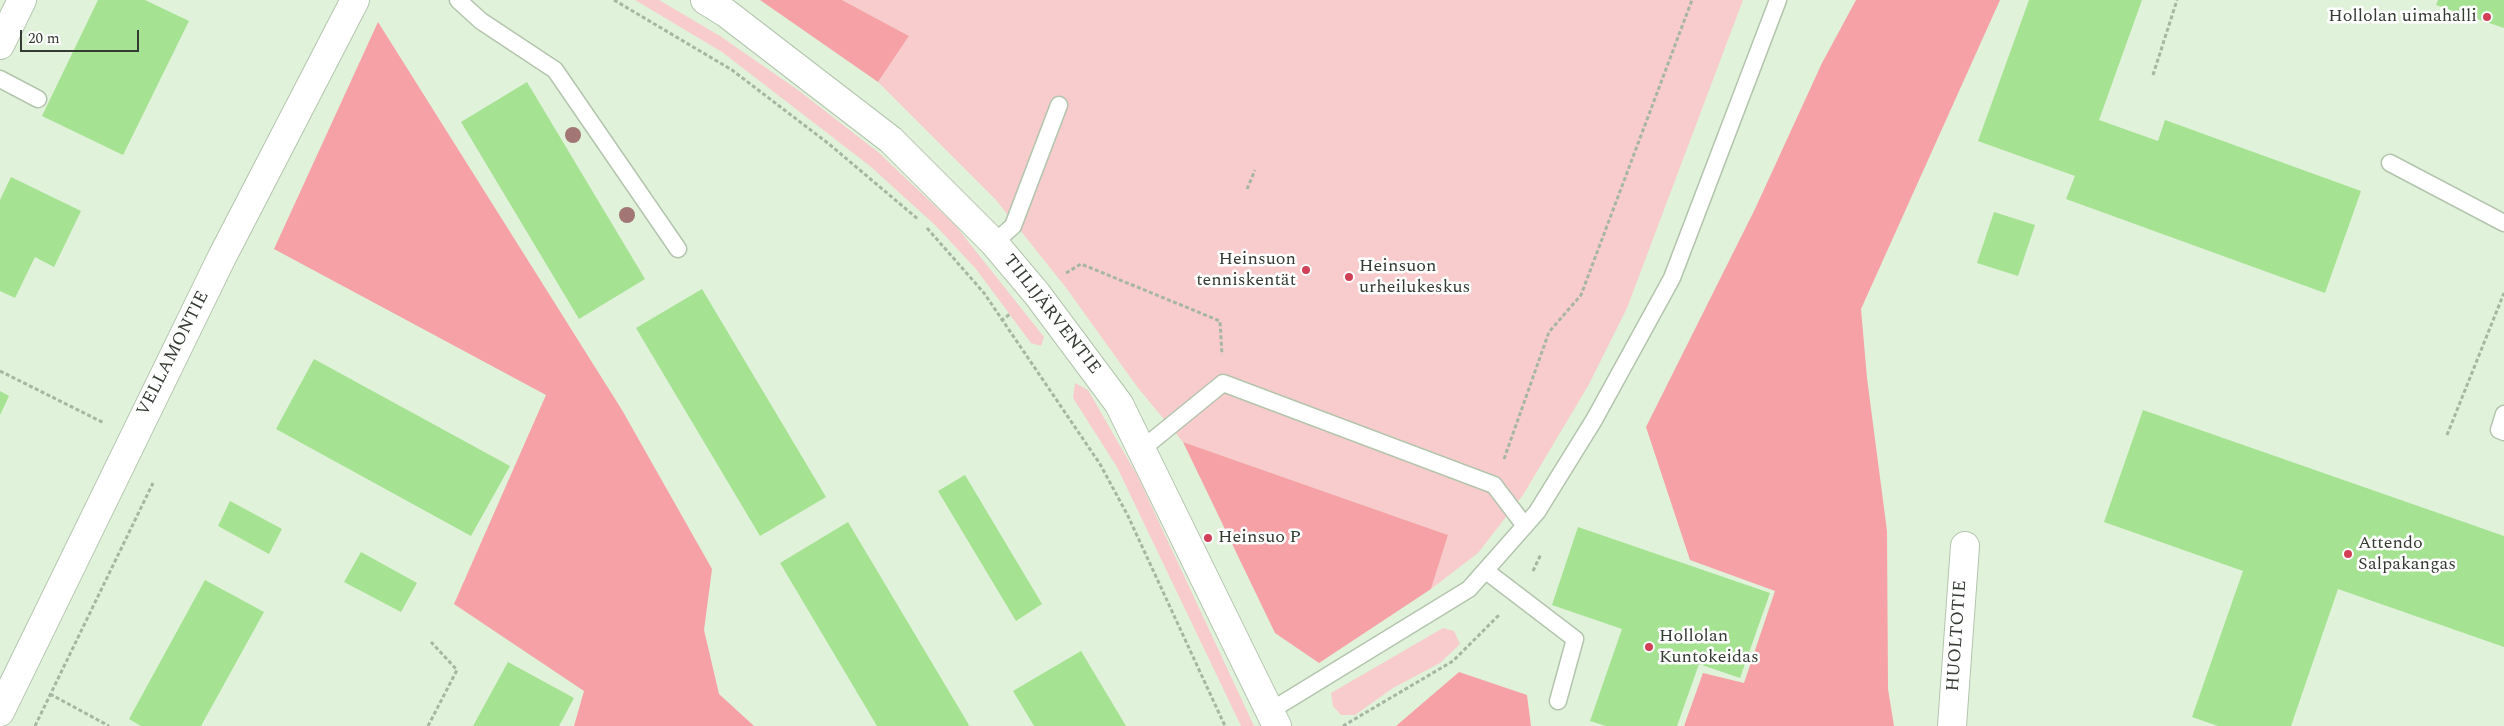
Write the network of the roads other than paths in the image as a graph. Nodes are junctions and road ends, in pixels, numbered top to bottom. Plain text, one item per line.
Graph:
1 (22, 0) edge
2 (355, 0) edge
3 (458, 0) edge
4 (705, 0) edge
5 (1778, 0) edge
6 (0, 45) edge
7 (0, 79) edge
8 (38, 99) dead end
9 (1060, 105) dead end
10 (2390, 163) dead end
11 (2504, 223) edge
12 (994, 243) junction
13 (678, 249) dead end
14 (2504, 414) edge
15 (2504, 432) edge
16 (1142, 449) junction
17 (1525, 526) junction
18 (1964, 546) dead end
19 (1486, 571) junction
20 (1558, 702) dead end
21 (0, 712) edge
22 (1273, 719) edge
23 (1952, 726) edge

1 - 6 street
2 - 21 street, VELLAMONTIE
3 - 13 lane
4 - 12 street, TIILIJÄRVENTIE
5 - 17 lane
7 - 8 lane
9 - 12 lane
10 - 11 lane
12 - 16 street, TIILIJÄRVENTIE
14 - 15 lane
16 - 17 lane
16 - 22 street, TIILIJÄRVENTIE
17 - 19 lane
18 - 23 street, HUOLTOTIE
19 - 20 lane
19 - 22 lane

